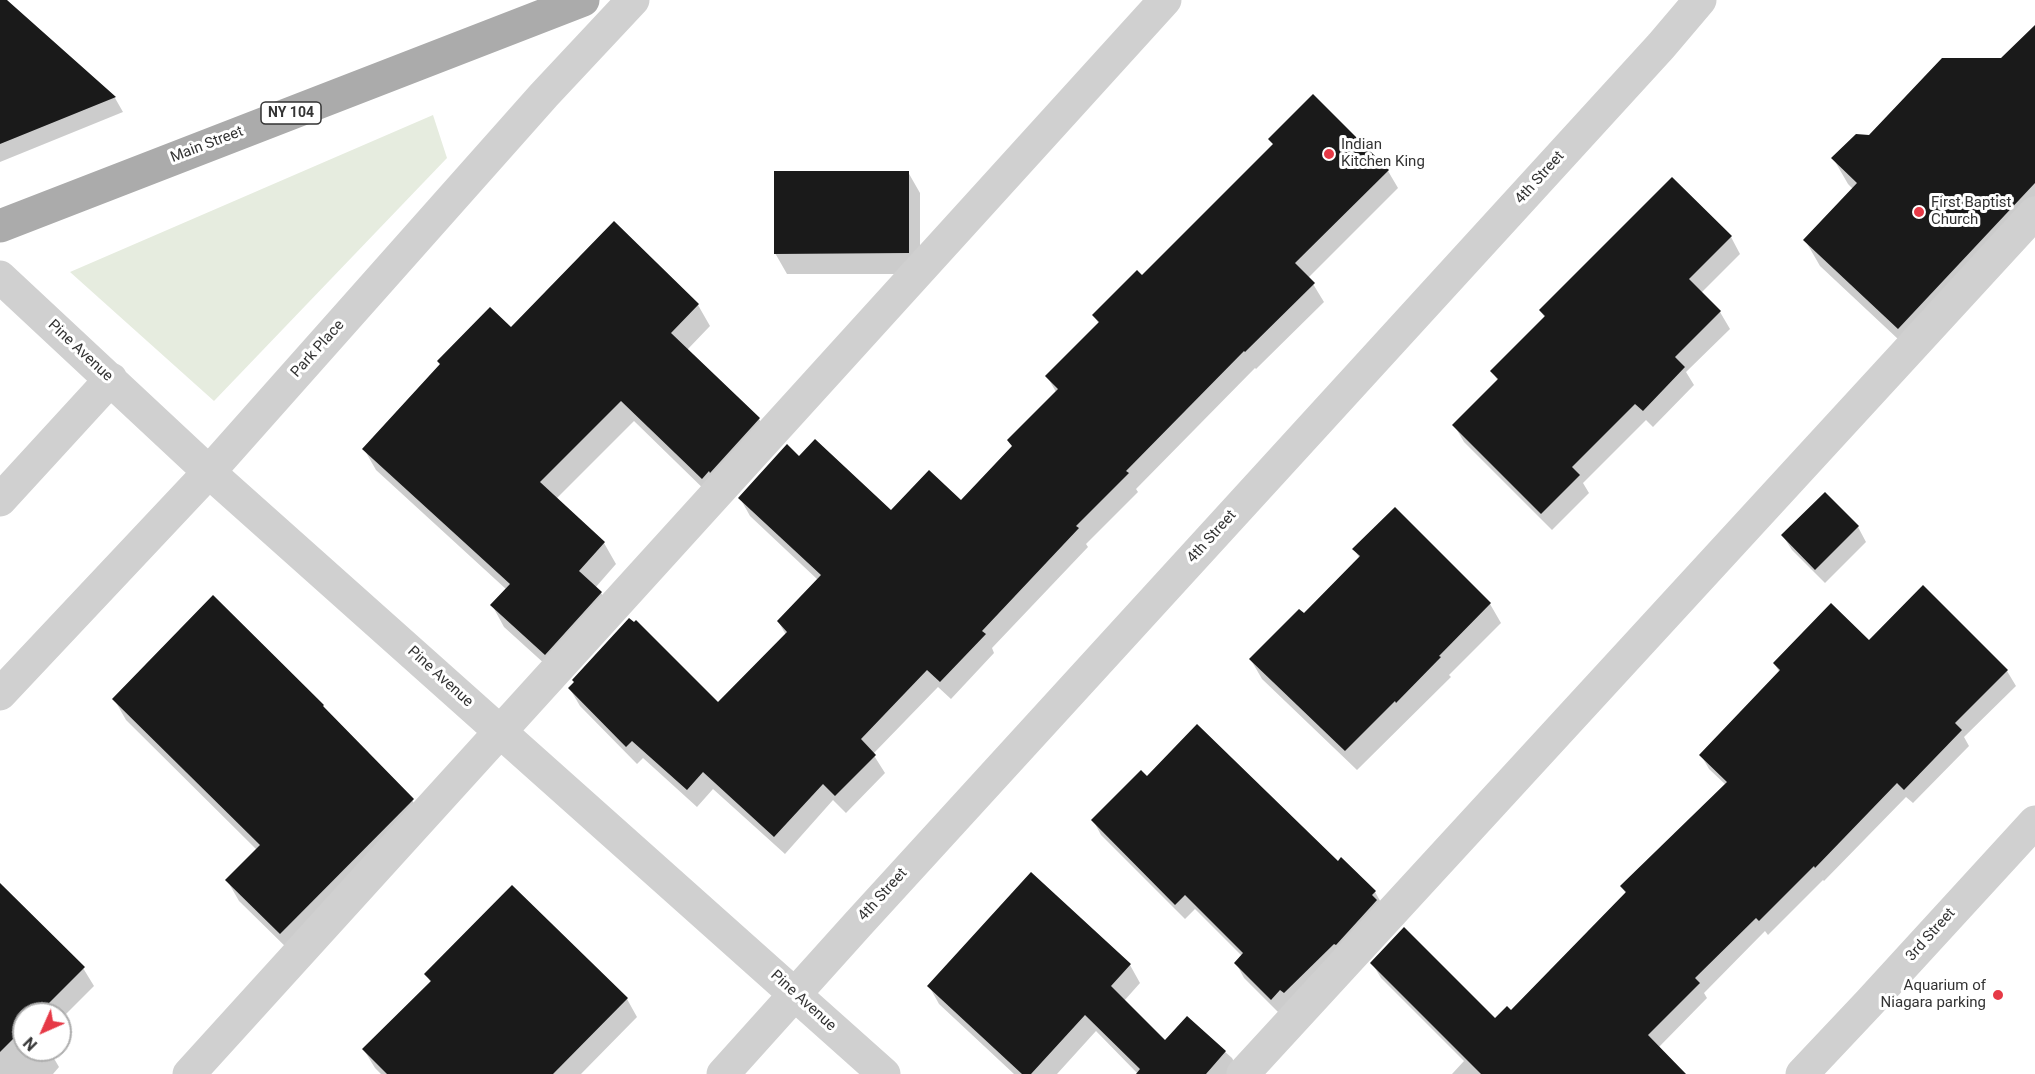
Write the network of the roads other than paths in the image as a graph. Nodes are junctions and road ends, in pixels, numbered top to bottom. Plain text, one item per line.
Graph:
1 (583, 0) edge
2 (633, 0) edge
3 (1166, 0) edge
4 (1700, 0) edge
5 (2035, 213) edge
6 (0, 226) edge
7 (0, 278) edge
8 (111, 380) junction
9 (209, 472) junction
10 (0, 500) edge
11 (0, 693) edge
12 (501, 732) junction
13 (2035, 822) edge
14 (795, 995) junction
15 (189, 1074) edge
16 (723, 1074) edge
17 (884, 1074) edge
18 (1242, 1074) edge
19 (1802, 1074) edge

1 - 6 main road, Main Street / NY 104
2 - 9 street, Park Place
3 - 12 street
4 - 14 street, 4th Street
5 - 18 street
7 - 8 street, Pine Avenue
8 - 9 street, Pine Avenue
8 - 10 street
9 - 11 street, Park Place
9 - 12 street, Pine Avenue
12 - 14 street, Pine Avenue
12 - 15 street
13 - 19 street, 3rd Street
14 - 16 street, 4th Street
14 - 17 street, Pine Avenue

